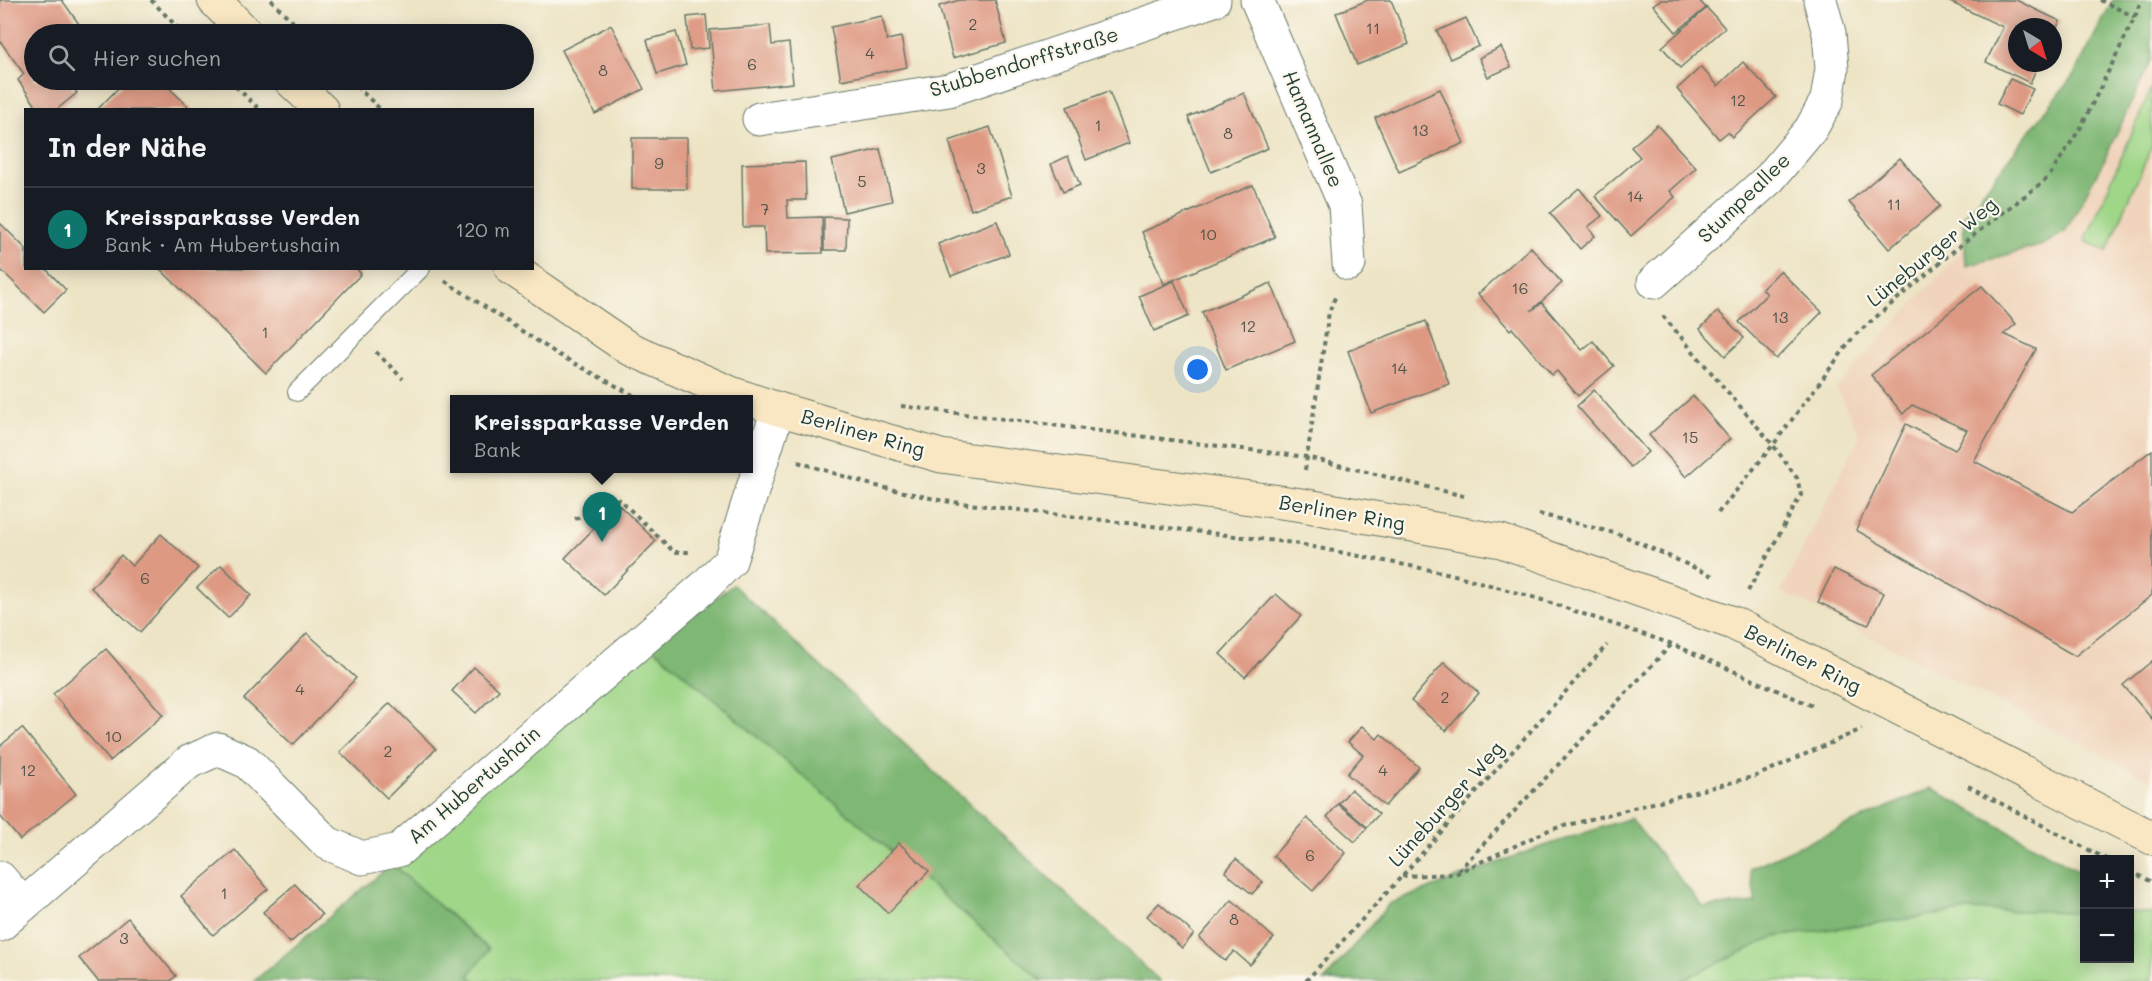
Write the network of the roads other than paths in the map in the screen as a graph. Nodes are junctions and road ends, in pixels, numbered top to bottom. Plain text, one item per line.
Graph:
1 (214, 0) edge
2 (1214, 0) edge
3 (1257, 0) edge
4 (1820, 0) edge
5 (237, 24) edge
6 (301, 90) edge
7 (320, 108) edge
8 (759, 119) dead end
9 (1349, 264) road end
10 (514, 270) edge
11 (429, 272) edge
12 (1654, 282) road end
13 (297, 392) dead end
14 (737, 395) edge
15 (753, 400) edge
16 (778, 409) junction
17 (2152, 838) edge
18 (0, 878) edge
19 (12, 915) edge

1 - 5 street
2 - 8 street, Stubbendorffstraße
3 - 9 street, Hamannallee
4 - 12 street, Stumpeallee
6 - 7 street
10 - 14 street, Berliner Ring
11 - 13 lane
15 - 16 street, Berliner Ring
16 - 17 street, Berliner Ring
16 - 19 street, Am Hubertushain
18 - 19 street, Am Hubertushain

